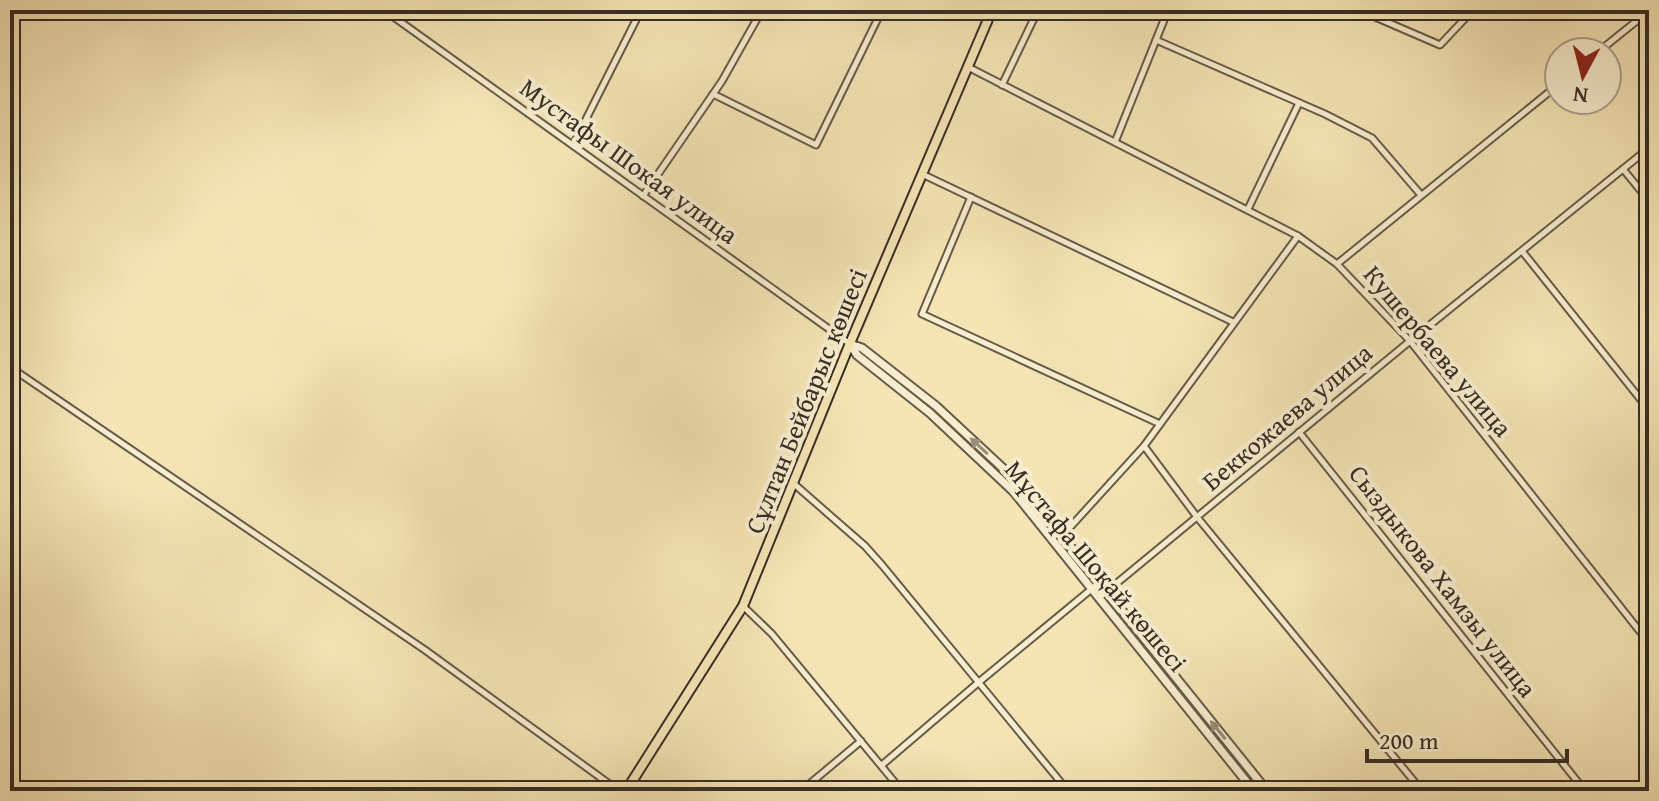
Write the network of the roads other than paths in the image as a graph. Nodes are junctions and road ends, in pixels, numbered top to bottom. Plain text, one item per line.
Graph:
1 (384, 10) edge
2 (641, 10) edge
3 (762, 10) edge
4 (882, 10) edge
5 (992, 10) edge
6 (1038, 10) edge
7 (1168, 10) edge
8 (1359, 10) edge
9 (1473, 10) edge
10 (1649, 11) edge
11 (1618, 36) edge
12 (1156, 40) junction
13 (968, 67) junction
14 (1002, 85) junction
15 (713, 94) junction
16 (1543, 97) edge
17 (1299, 103) junction
18 (1115, 142) junction
19 (573, 145) junction
20 (1649, 148) edge
21 (1623, 169) junction
22 (922, 174) junction
23 (1421, 195) junction
24 (643, 196) junction
25 (971, 197) junction
26 (1649, 201) edge
27 (1248, 209) junction
28 (1298, 236) junction
29 (1522, 251) junction
30 (1337, 264) junction
31 (1233, 322) junction
32 (1410, 341) junction
33 (850, 344) junction
34 (10, 367) edge
35 (1649, 410) edge
36 (1160, 424) junction
37 (1299, 432) junction
38 (1144, 446) junction
39 (793, 483) junction
40 (1197, 517) junction
41 (1063, 535) junction
42 (1100, 582) junction
43 (1092, 588) junction
44 (1107, 591) junction
45 (1100, 597) junction
46 (743, 606) junction
47 (1649, 643) edge
48 (979, 682) junction
49 (861, 741) junction
50 (882, 765) junction
51 (619, 791) edge
52 (626, 791) edge
53 (801, 791) edge
54 (902, 791) edge
55 (1068, 791) edge
56 (1254, 791) edge
57 (1267, 791) edge
58 (1422, 791) edge
59 (1585, 791) edge

1 - 19 street, Мустафы Шокая улица
2 - 19 street
3 - 15 street
4 - 15 street
5 - 13 main road, Сұлтан Бейбарыс көшесі
6 - 14 street
7 - 12 street
8 - 9 street
10 - 11 street
12 - 17 street
12 - 18 street
13 - 14 street, Кушербаева улица
13 - 22 main road, Сұлтан Бейбарыс көшесі
14 - 18 street, Кушербаева улица
15 - 24 street
16 - 23 street
17 - 23 street
17 - 27 street
18 - 27 street, Кушербаева улица
19 - 24 street, Мустафы Шокая улица
20 - 21 street, Беккожаева улица
21 - 26 street
21 - 29 street, Беккожаева улица
22 - 25 street
22 - 33 main road, Сұлтан Бейбарыс көшесі
23 - 30 street
24 - 33 street, Мустафы Шокая улица
25 - 31 street
25 - 36 street
27 - 28 street, Кушербаева улица
28 - 30 street, Кушербаева улица
28 - 31 street
29 - 32 street, Беккожаева улица
29 - 35 street
30 - 32 street, Кушербаева улица
31 - 36 street
32 - 37 street, Беккожаева улица
32 - 47 street, Кушербаева улица
33 - 39 main road, Сұлтан Бейбарыс көшесі
41 -> 33 street, Мұстафа Шоқай көшесі
33 - 43 street, Мұстафа Шоқай көшесі
34 - 51 street
36 - 38 street
37 - 40 street, Беккожаева улица
37 - 59 street, Сыздыкова Хамзы улица
38 - 40 street
38 - 41 street
39 - 46 main road, Сұлтан Бейбарыс көшесі
39 - 48 street
40 - 44 street, Беккожаева улица
40 - 58 street
41 - 42 street, Мұстафа Шоқай көшесі
42 - 43 street
42 - 44 street, Мұстафа Шоқай көшесі
43 - 45 street, Мұстафа Шоқай көшесі
43 - 48 street
44 - 45 street, Беккожаева улица
57 -> 44 street, Мұстафа Шоқай көшесі
45 - 56 street, Мұстафа Шоқай көшесі
46 - 49 street
46 - 52 main road, Сұлтан Бейбарыс көшесі
48 - 50 street
48 - 55 street
49 - 50 street
49 - 53 street
50 - 54 street

